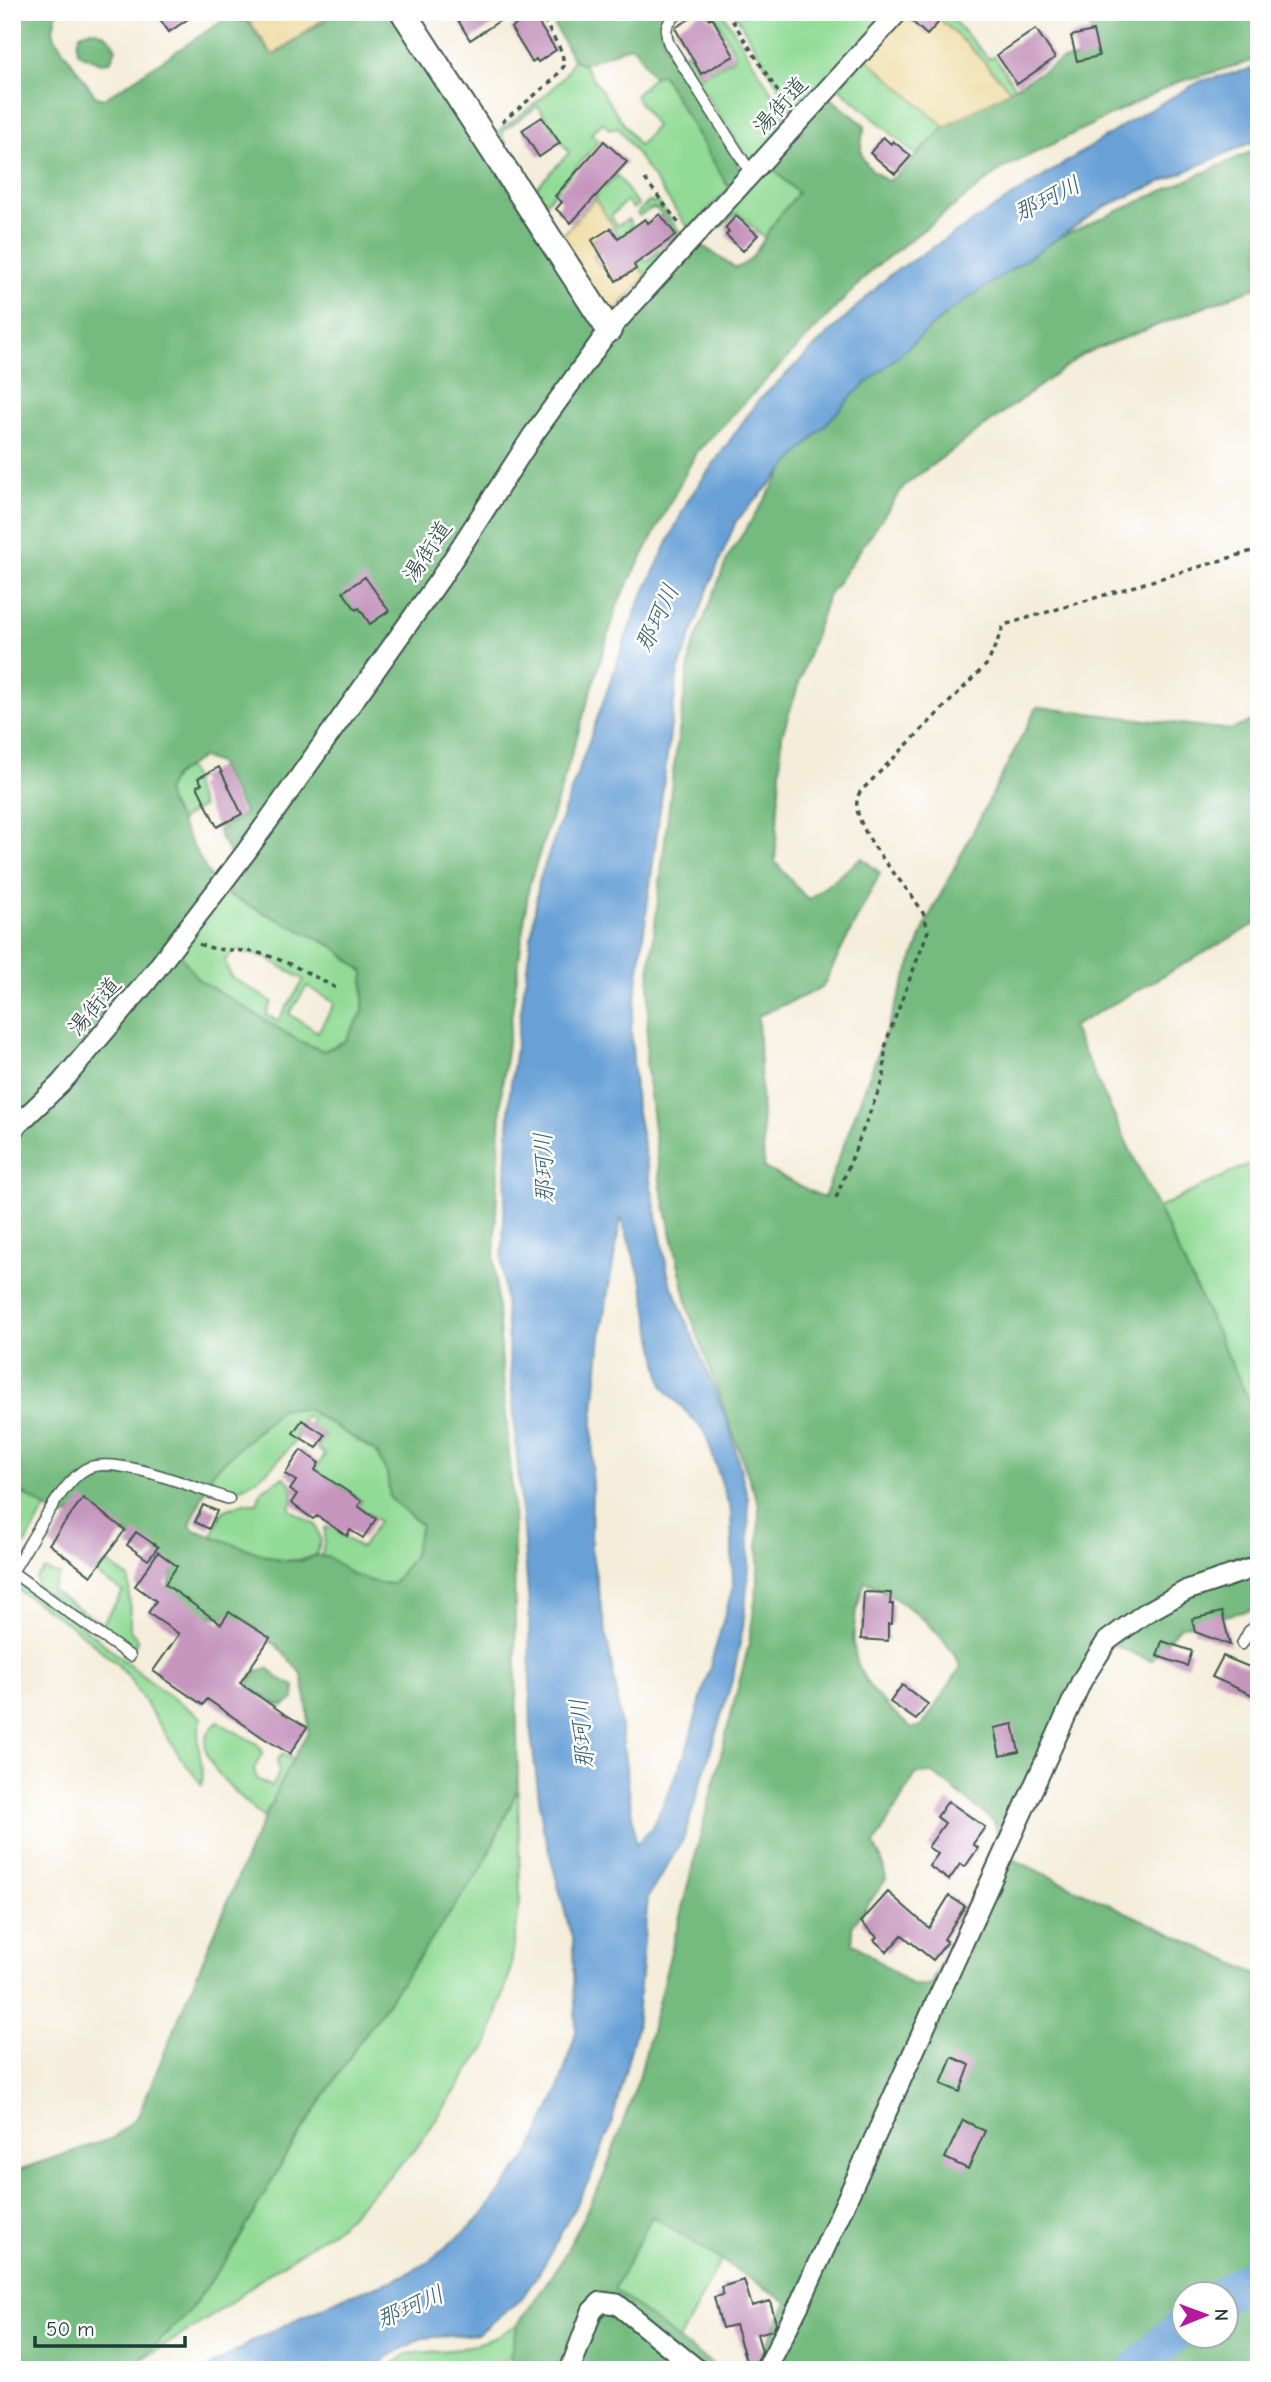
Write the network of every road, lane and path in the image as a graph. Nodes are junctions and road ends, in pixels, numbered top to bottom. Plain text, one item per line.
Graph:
1 (402, 12) edge
2 (539, 12) edge
3 (681, 12) edge
4 (727, 12) edge
5 (898, 12) edge
6 (797, 123) junction
7 (484, 137) junction
8 (751, 173) junction
9 (645, 179) dead end
10 (690, 239) junction
11 (609, 330) junction
12 (1259, 549) edge
13 (184, 933) junction
14 (338, 989) dead end
15 (12, 1130) edge
16 (836, 1198) dead end
17 (229, 1499) dead end
18 (1259, 1566) edge
19 (12, 1572) edge
20 (1259, 1625) edge
21 (1242, 1644) dead end
22 (130, 1656) dead end
23 (570, 2370) edge
24 (698, 2370) edge
25 (766, 2370) edge

1 - 7 street
2 - 7 path
3 - 8 lane
4 - 6 path
5 - 6 street, 湯街道
6 - 8 street, 湯街道
7 - 11 street
8 - 10 street, 湯街道
9 - 10 path
10 - 11 street, 湯街道
11 - 13 street, 湯街道
12 - 16 path
13 - 14 path
13 - 15 street, 湯街道
17 - 19 lane
18 - 25 street
19 - 22 lane
20 - 21 lane
23 - 24 street

